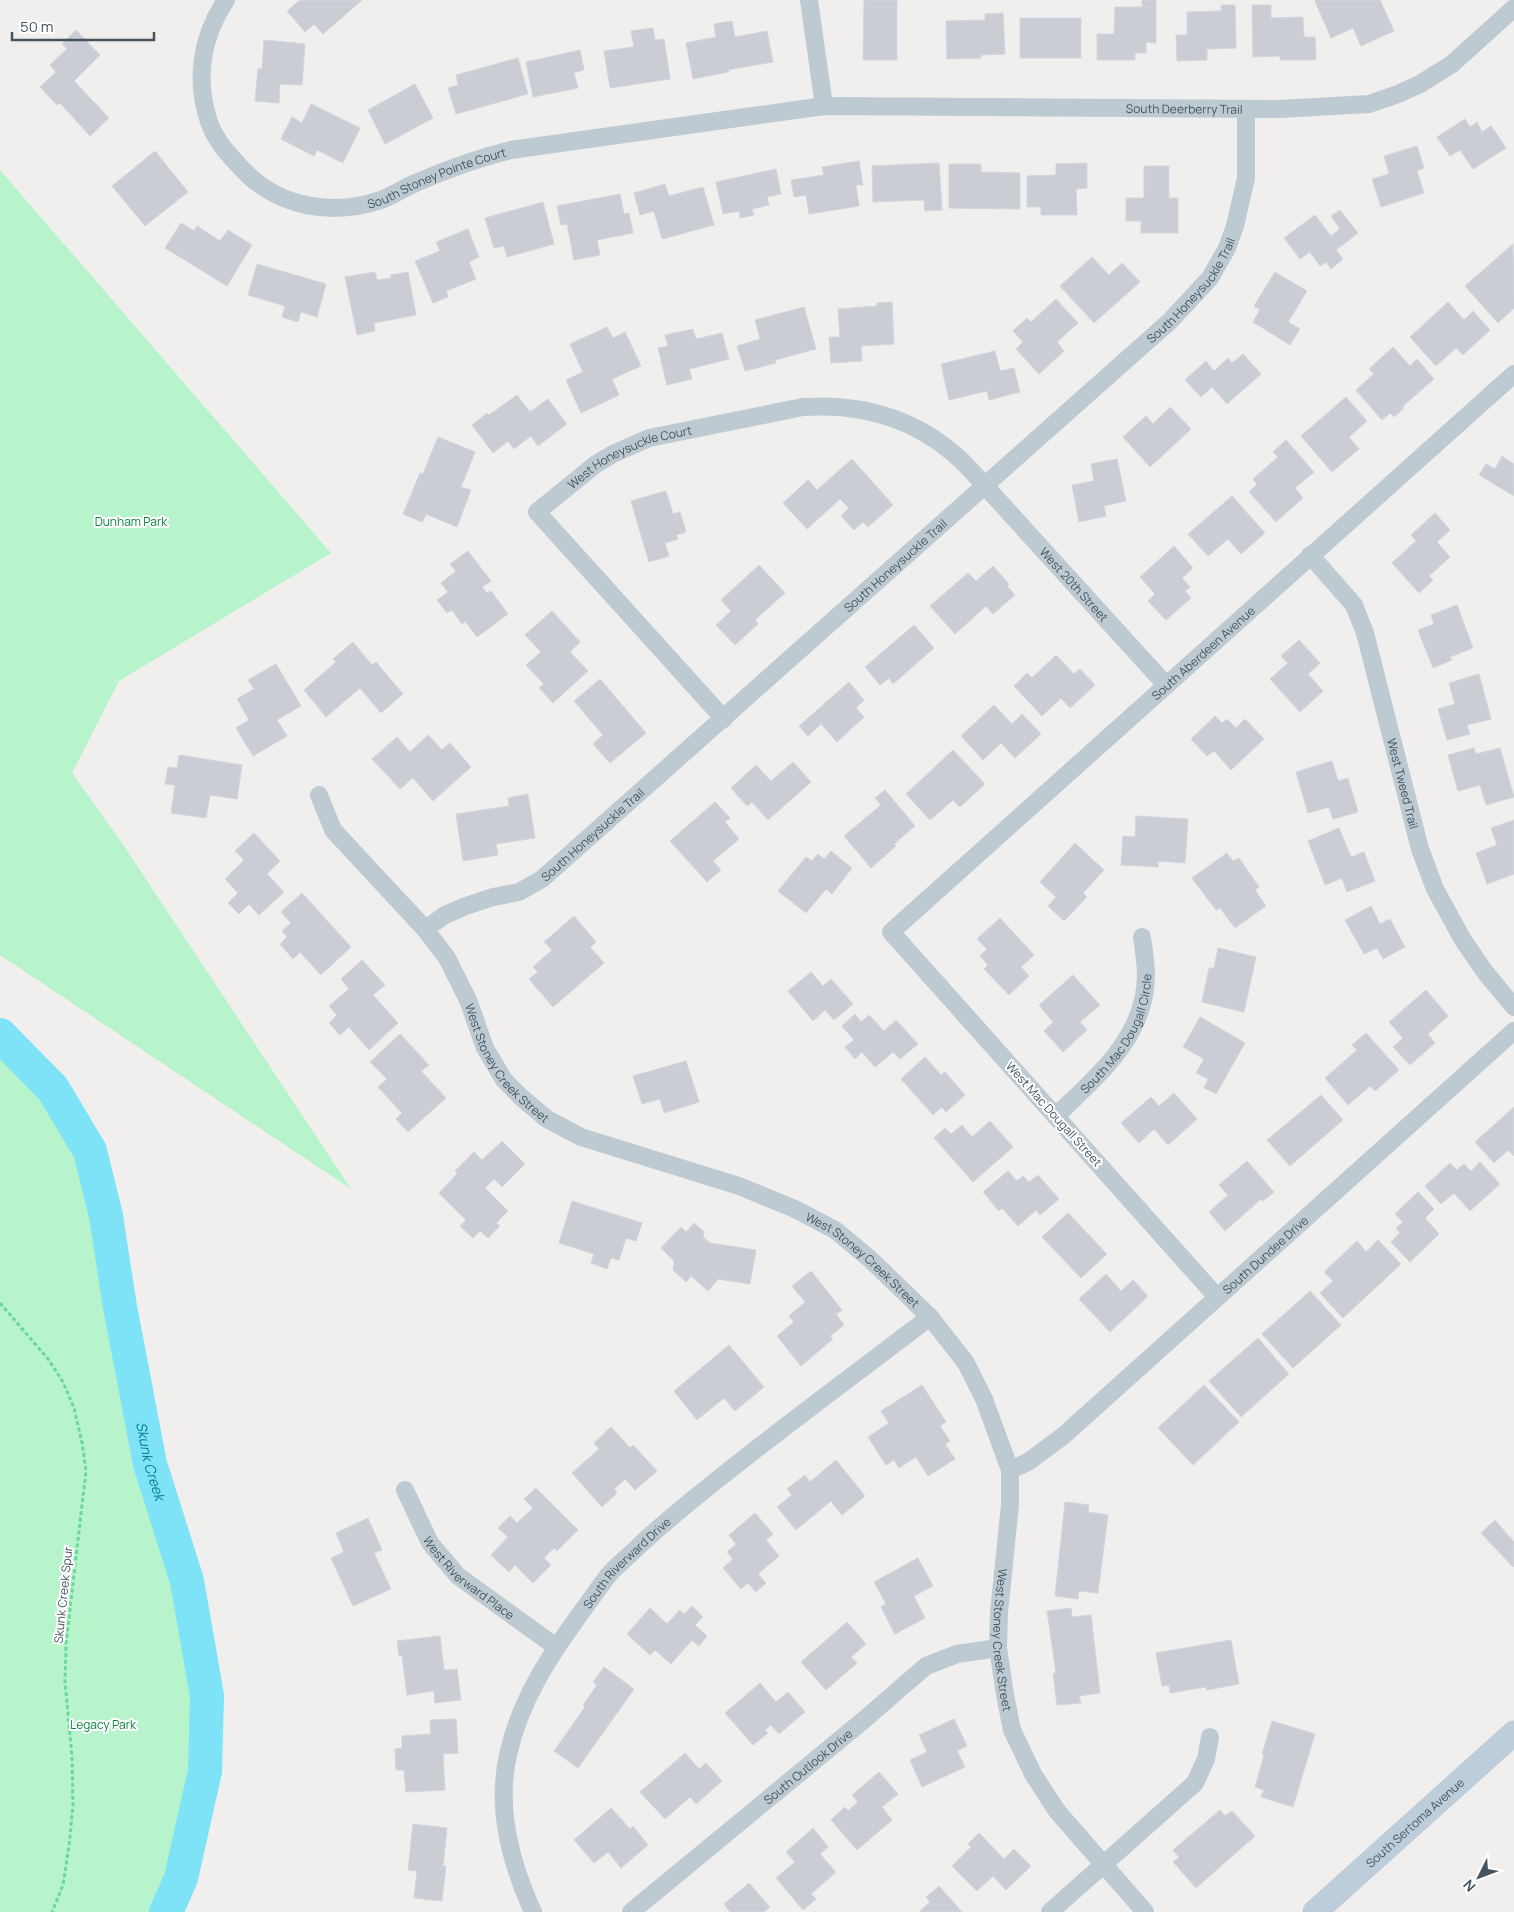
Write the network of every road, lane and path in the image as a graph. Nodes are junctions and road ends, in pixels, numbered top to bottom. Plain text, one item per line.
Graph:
1 (226, 0) edge
2 (809, 0) edge
3 (1514, 8) edge
4 (824, 106) junction
5 (1246, 108) junction
6 (1514, 374) edge
7 (984, 485) junction
8 (1310, 555) junction
9 (1166, 685) junction
10 (724, 719) junction
11 (318, 795) dead end
12 (425, 929) junction
13 (890, 932) joint
14 (1142, 937) dead end
15 (1514, 1007) edge
16 (1514, 1031) edge
17 (1056, 1116) junction
18 (1217, 1297) junction
19 (0, 1303) edge
20 (930, 1317) junction
21 (1010, 1470) junction
22 (404, 1490) dead end
23 (556, 1647) junction
24 (998, 1648) junction
25 (1514, 1733) edge
26 (1210, 1737) dead end
27 (1103, 1865) junction
28 (52, 1912) edge
29 (533, 1912) edge
30 (631, 1912) edge
31 (1050, 1912) edge
32 (1145, 1912) edge
33 (1316, 1912) edge

1 - 4 street, South Stoney Pointe Court
2 - 4 street
3 - 5 street, South Deerberry Trail
4 - 5 street, South Deerberry Trail
5 - 7 street, South Honeysuckle Trail
6 - 8 street, South Aberdeen Avenue
7 - 9 street, West 20th Street
7 - 10 street, South Honeysuckle Trail
7 - 10 street, West Honeysuckle Court
8 - 9 street, South Aberdeen Avenue
8 - 15 street, West Tweed Trail
9 - 13 street, South Aberdeen Avenue
10 - 12 street, South Honeysuckle Trail
11 - 12 street, West Stoney Creek Street
12 - 20 street, West Stoney Creek Street
13 - 17 street, West Mac Dougall Street
14 - 17 street, South Mac Dougall Circle
16 - 18 street, South Dundee Drive
17 - 18 street, West Mac Dougall Street
18 - 21 street, South Dundee Drive
19 - 28 path, Skunk Creek Spur
20 - 21 street, West Stoney Creek Street
20 - 23 street, South Riverward Drive
21 - 24 street, West Stoney Creek Street
22 - 23 street, West Riverward Place
23 - 29 street, South Riverward Drive
24 - 27 street, West Stoney Creek Street
24 - 30 street, South Outlook Drive
25 - 33 main road, South Sertoma Avenue
26 - 27 street
27 - 31 street
27 - 32 street, West Stoney Creek Street

